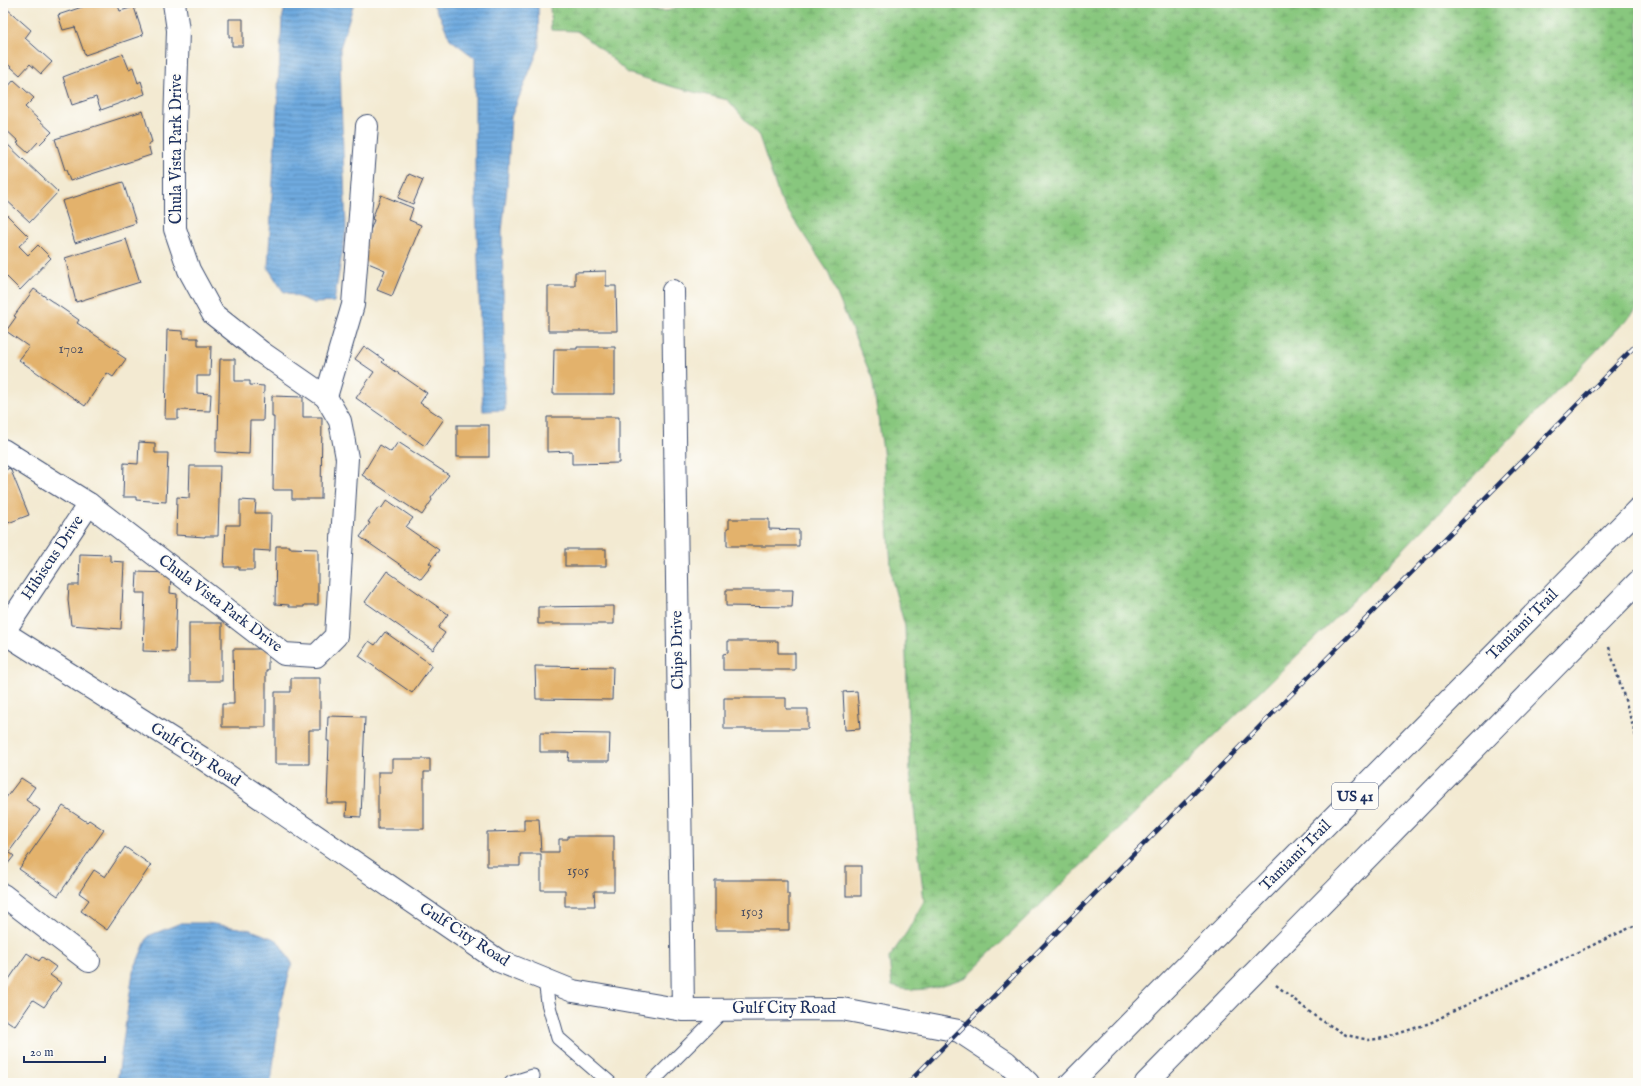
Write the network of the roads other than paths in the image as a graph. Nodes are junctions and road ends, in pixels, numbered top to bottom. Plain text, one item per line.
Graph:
1 (174, 3) edge
2 (367, 126) dead end
3 (673, 290) dead end
4 (326, 397) junction
5 (3, 450) edge
6 (89, 504) junction
7 (1638, 509) edge
8 (1638, 582) edge
9 (3, 632) edge
10 (3, 895) edge
11 (89, 961) dead end
12 (545, 980) junction
13 (683, 1010) junction
14 (724, 1010) junction
15 (533, 1076) dead end
16 (511, 1083) edge
17 (610, 1083) edge
18 (651, 1083) edge
19 (1028, 1083) edge
20 (1071, 1083) edge
21 (1146, 1083) edge

1 - 4 street, Chula Vista Park Drive
2 - 4 street
3 - 13 street, Chips Drive
4 - 6 street, Chula Vista Park Drive
5 - 6 street, Chula Vista Park Drive
6 - 9 street, Hibiscus Drive
7 - 20 street, Tamiami Trail / US 41
8 - 21 street
9 - 12 street, Gulf City Road
10 - 11 street
12 - 13 street, Gulf City Road
12 - 17 lane
13 - 14 street, Gulf City Road
14 - 18 lane
14 - 19 street, Gulf City Road
15 - 16 lane

